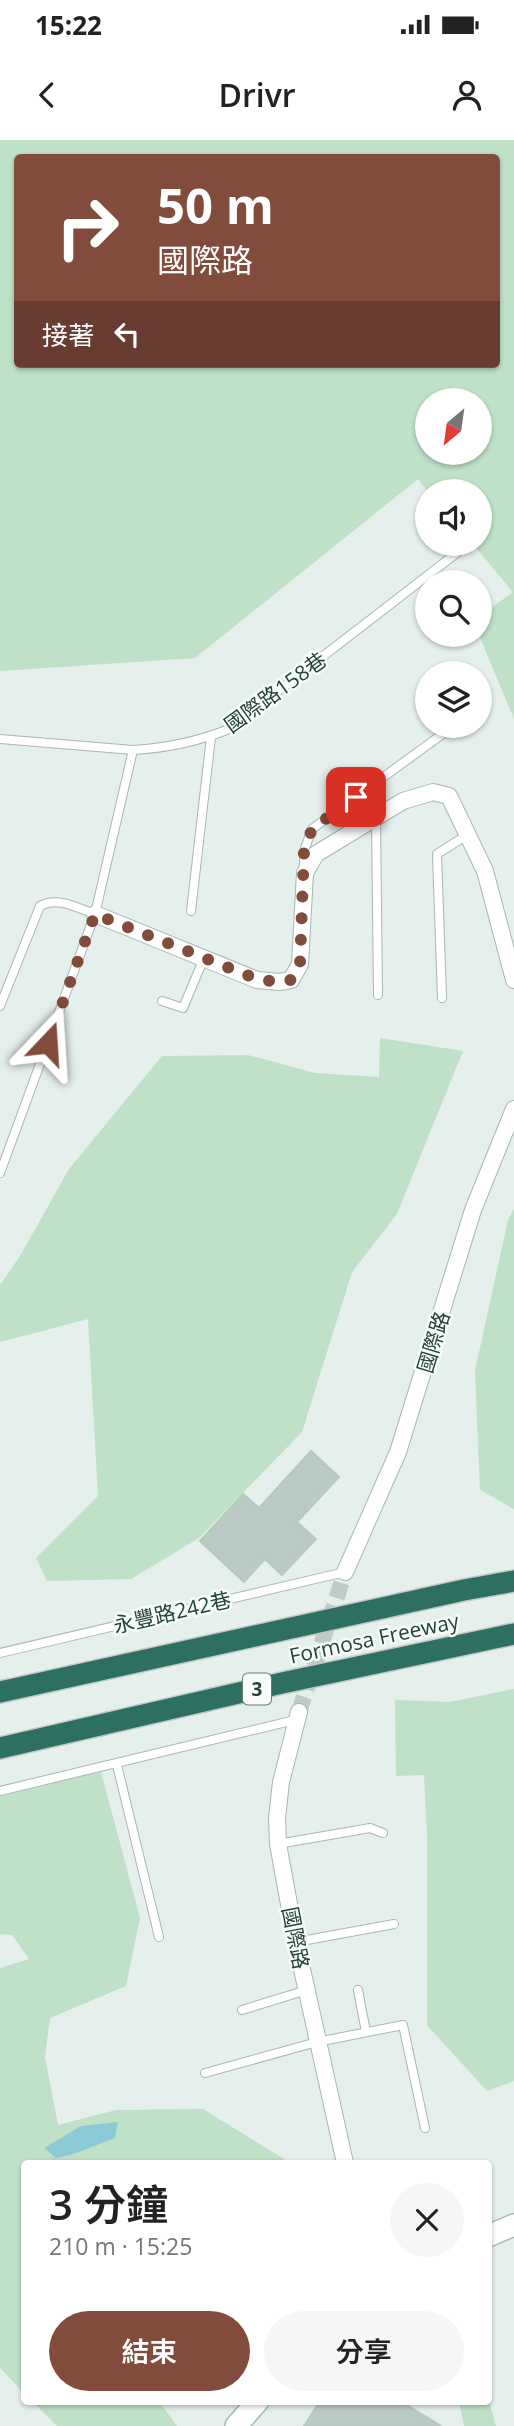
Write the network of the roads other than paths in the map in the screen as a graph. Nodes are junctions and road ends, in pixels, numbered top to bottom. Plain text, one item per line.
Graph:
1 (453, 556) edge
2 (211, 737) junction
3 (437, 738) edge
4 (0, 739) edge
5 (133, 750) junction
6 (376, 818) junction
7 (467, 835) junction
8 (304, 873) junction
9 (191, 911) dead end
10 (95, 914) junction
11 (204, 958) junction
12 (514, 980) edge
13 (378, 995) dead end
14 (442, 998) dead end
15 (162, 1001) dead end
16 (0, 1006) edge
17 (514, 1109) edge
18 (0, 1173) edge
19 (345, 1573) joint
20 (514, 1581) edge
21 (514, 1634) edge
22 (0, 1653) edge
23 (0, 1692) edge
24 (297, 1716) joint
25 (0, 1748) edge
26 (117, 1765) junction
27 (0, 1791) edge
28 (383, 1833) dead end
29 (278, 1844) junction
30 (394, 1924) dead end
31 (159, 1937) dead end
32 (296, 1941) junction
33 (307, 1990) junction
34 (358, 1990) dead end
35 (242, 2010) dead end
36 (366, 2032) junction
37 (317, 2042) junction
38 (205, 2073) dead end
39 (425, 2128) dead end
40 (344, 2160) edge
41 (514, 2225) edge
42 (492, 2234) edge
43 (254, 2405) edge
44 (236, 2426) edge

1 - 2 lane, 國際路158巷
2 - 5 lane, 國際路158巷
2 - 9 lane
3 - 8 lane
4 - 5 lane, 國際路158巷
5 - 10 lane
6 - 7 street
6 - 8 street
6 - 13 lane
7 - 12 street
7 - 14 lane
8 - 11 street
10 - 11 street
10 - 16 lane
10 - 18 lane
11 - 15 lane
17 - 19 street, 國際路
19 - 22 lane, 永豐路242巷
20 - 23 highway, Formosa Freeway
21 - 25 highway, Formosa Freeway / 3
24 - 26 lane
24 - 29 street, 國際路
26 - 27 lane
26 - 31 lane
28 - 29 lane
29 - 32 street, 國際路
30 - 32 lane
32 - 33 street, 國際路
33 - 35 lane
33 - 37 street, 國際路
34 - 36 lane
36 - 37 lane
36 - 39 lane
37 - 38 lane
37 - 40 street, 國際路
41 - 42 street
43 - 44 street

